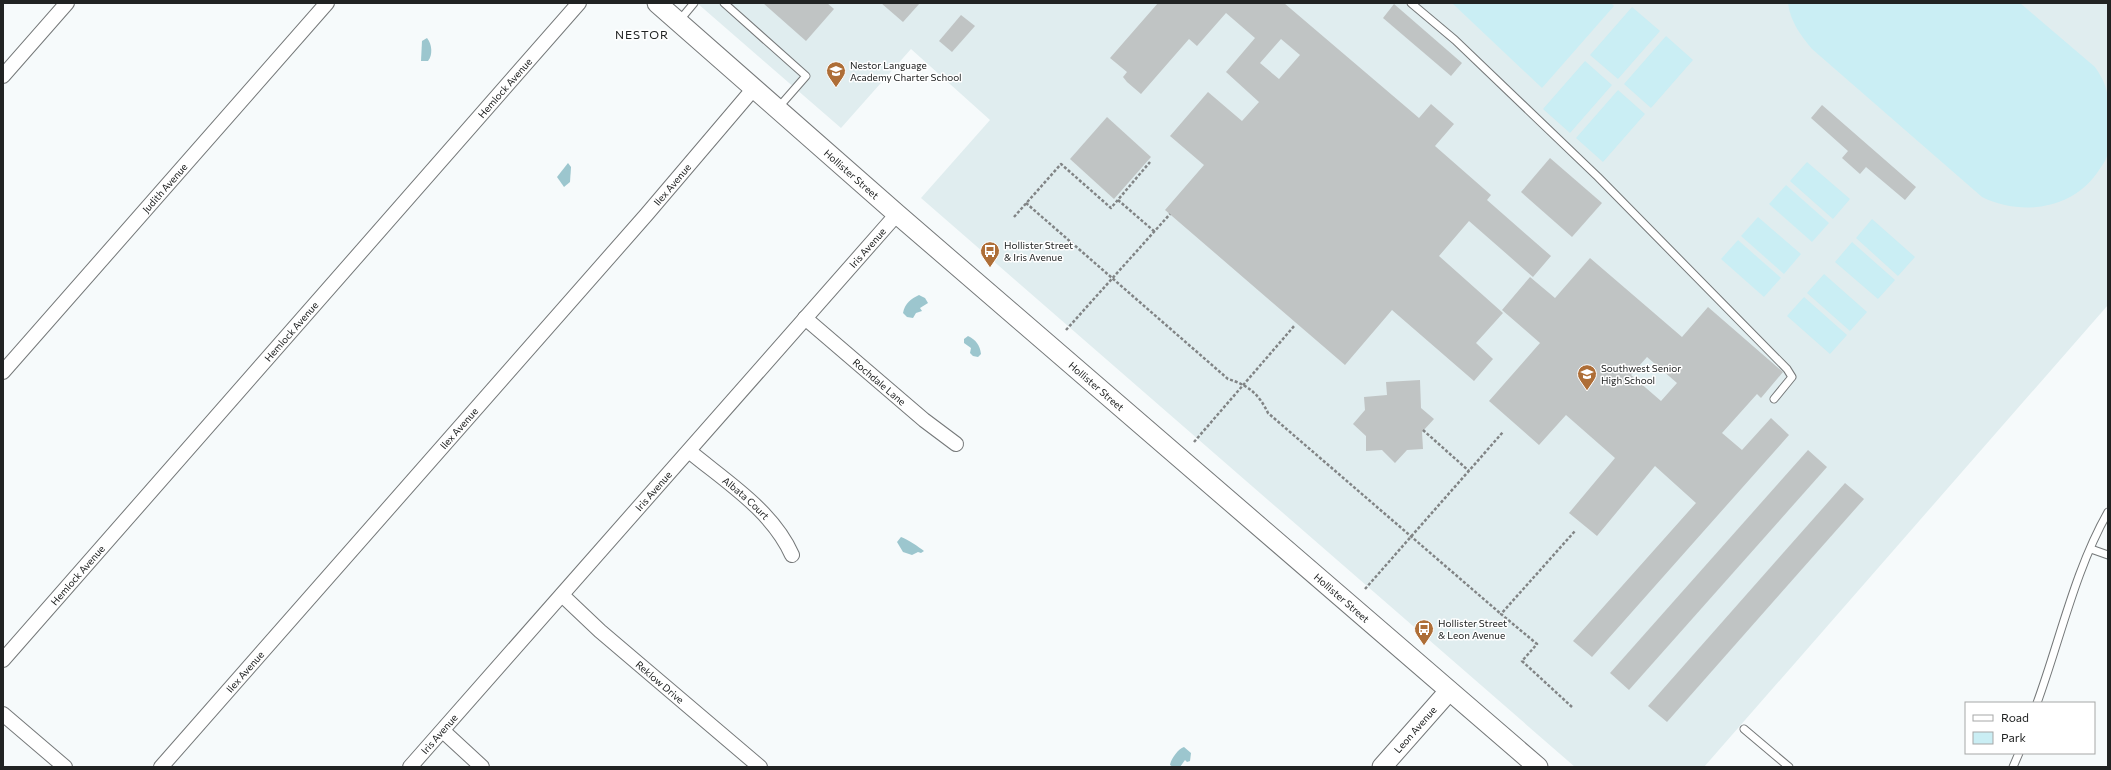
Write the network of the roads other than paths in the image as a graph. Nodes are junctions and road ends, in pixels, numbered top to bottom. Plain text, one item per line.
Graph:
1 (67, 3) edge
2 (327, 3) edge
3 (579, 3) edge
4 (657, 3) edge
5 (694, 3) edge
6 (724, 3) edge
7 (1411, 3) edge
8 (679, 22) junction
9 (3, 76) edge
10 (755, 87) junction
11 (778, 108) junction
12 (897, 214) junction
13 (805, 318) junction
14 (3, 372) edge
15 (1774, 399) dead end
16 (956, 444) dead end
17 (689, 451) junction
18 (2108, 512) edge
19 (2091, 548) junction
20 (792, 555) dead end
21 (2108, 555) edge
22 (562, 595) junction
23 (3, 660) edge
24 (1449, 691) junction
25 (2037, 702) edge
26 (3, 714) edge
27 (1744, 729) dead end
28 (443, 731) junction
29 (2018, 754) edge
30 (65, 767) edge
31 (161, 767) edge
32 (410, 767) edge
33 (482, 767) edge
34 (760, 767) edge
35 (1382, 767) edge
36 (1538, 767) edge
37 (1789, 767) edge
38 (2013, 767) edge

1 - 9 street
2 - 14 street, Judith Avenue
3 - 23 street, Hemlock Avenue
4 - 8 main road, Hollister Street
5 - 8 lane
6 - 11 lane
7 - 15 lane
8 - 10 main road, Hollister Street
10 - 11 main road, Hollister Street
10 - 31 street, Ilex Avenue
11 - 12 main road, Hollister Street
12 - 13 street, Iris Avenue
12 - 24 main road, Hollister Street
13 - 16 street, Rochdale Lane
13 - 17 street, Iris Avenue
17 - 20 street, Albata Court
17 - 22 street, Iris Avenue
18 - 19 lane
19 - 21 lane
19 - 25 lane
22 - 28 street, Iris Avenue
22 - 34 street, Reklow Drive
24 - 35 main road, Leon Avenue
24 - 36 main road, Hollister Street
26 - 30 street
27 - 37 lane
28 - 32 street, Iris Avenue
28 - 33 street
29 - 38 lane

